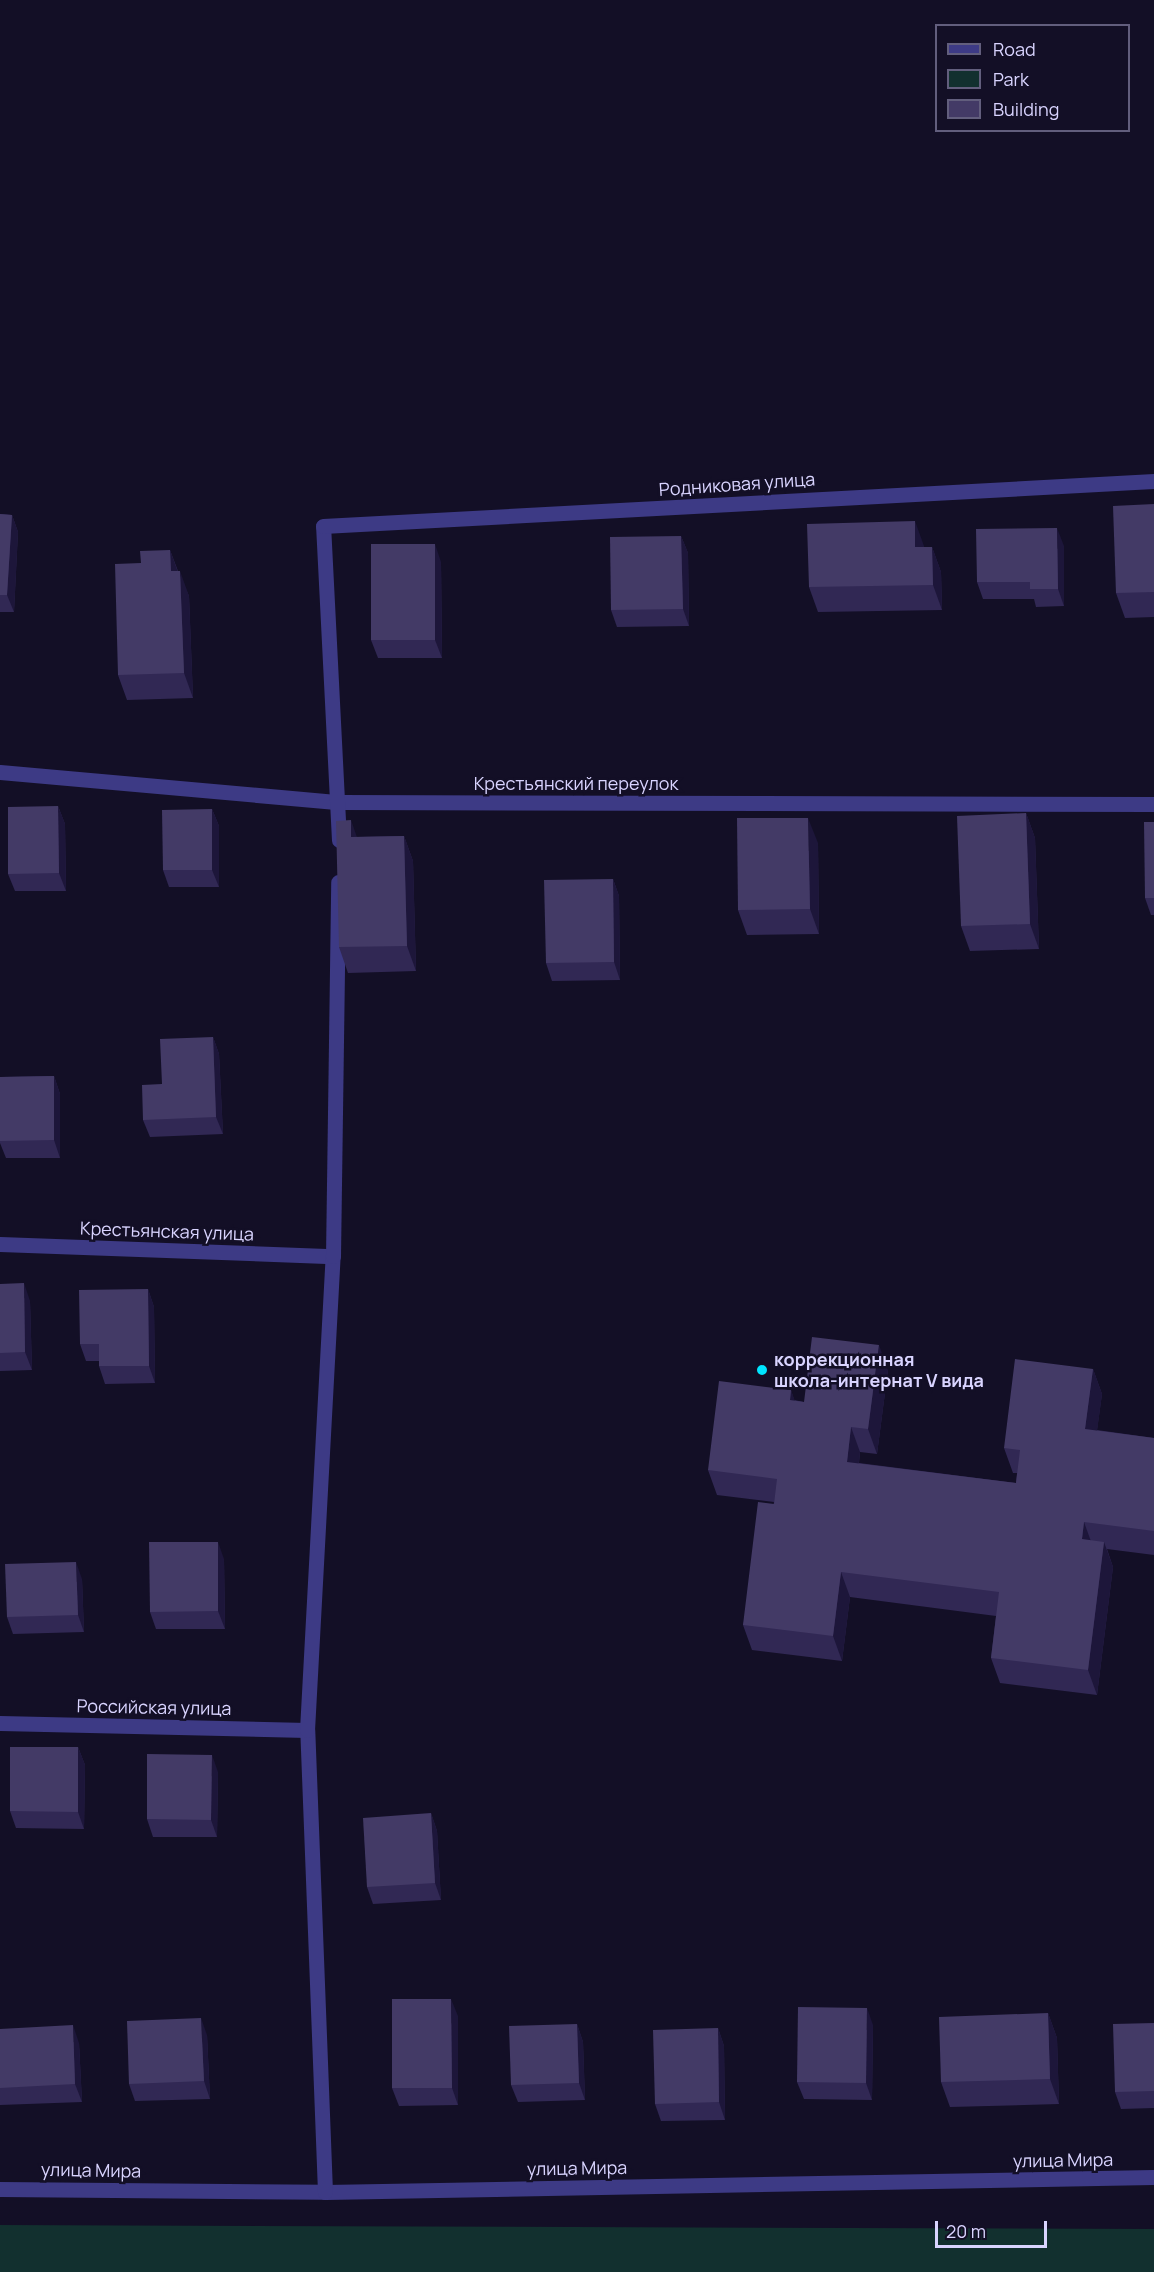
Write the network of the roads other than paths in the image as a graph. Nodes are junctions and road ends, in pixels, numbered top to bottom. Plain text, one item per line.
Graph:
1 (1154, 481) edge
2 (0, 772) edge
3 (339, 802) junction
4 (1154, 804) edge
5 (0, 1244) edge
6 (333, 1256) junction
7 (0, 1723) edge
8 (307, 1730) junction
9 (1154, 2178) edge
10 (0, 2189) edge
11 (326, 2192) junction

1 - 3 street, Родниковая улица
2 - 3 street, Крестьянский переулок
3 - 4 street, Крестьянский переулок
3 - 6 street
5 - 6 street, Крестьянская улица
6 - 8 street
7 - 8 street, Российская улица
8 - 11 street
9 - 11 street, улица Мира
10 - 11 street, улица Мира

